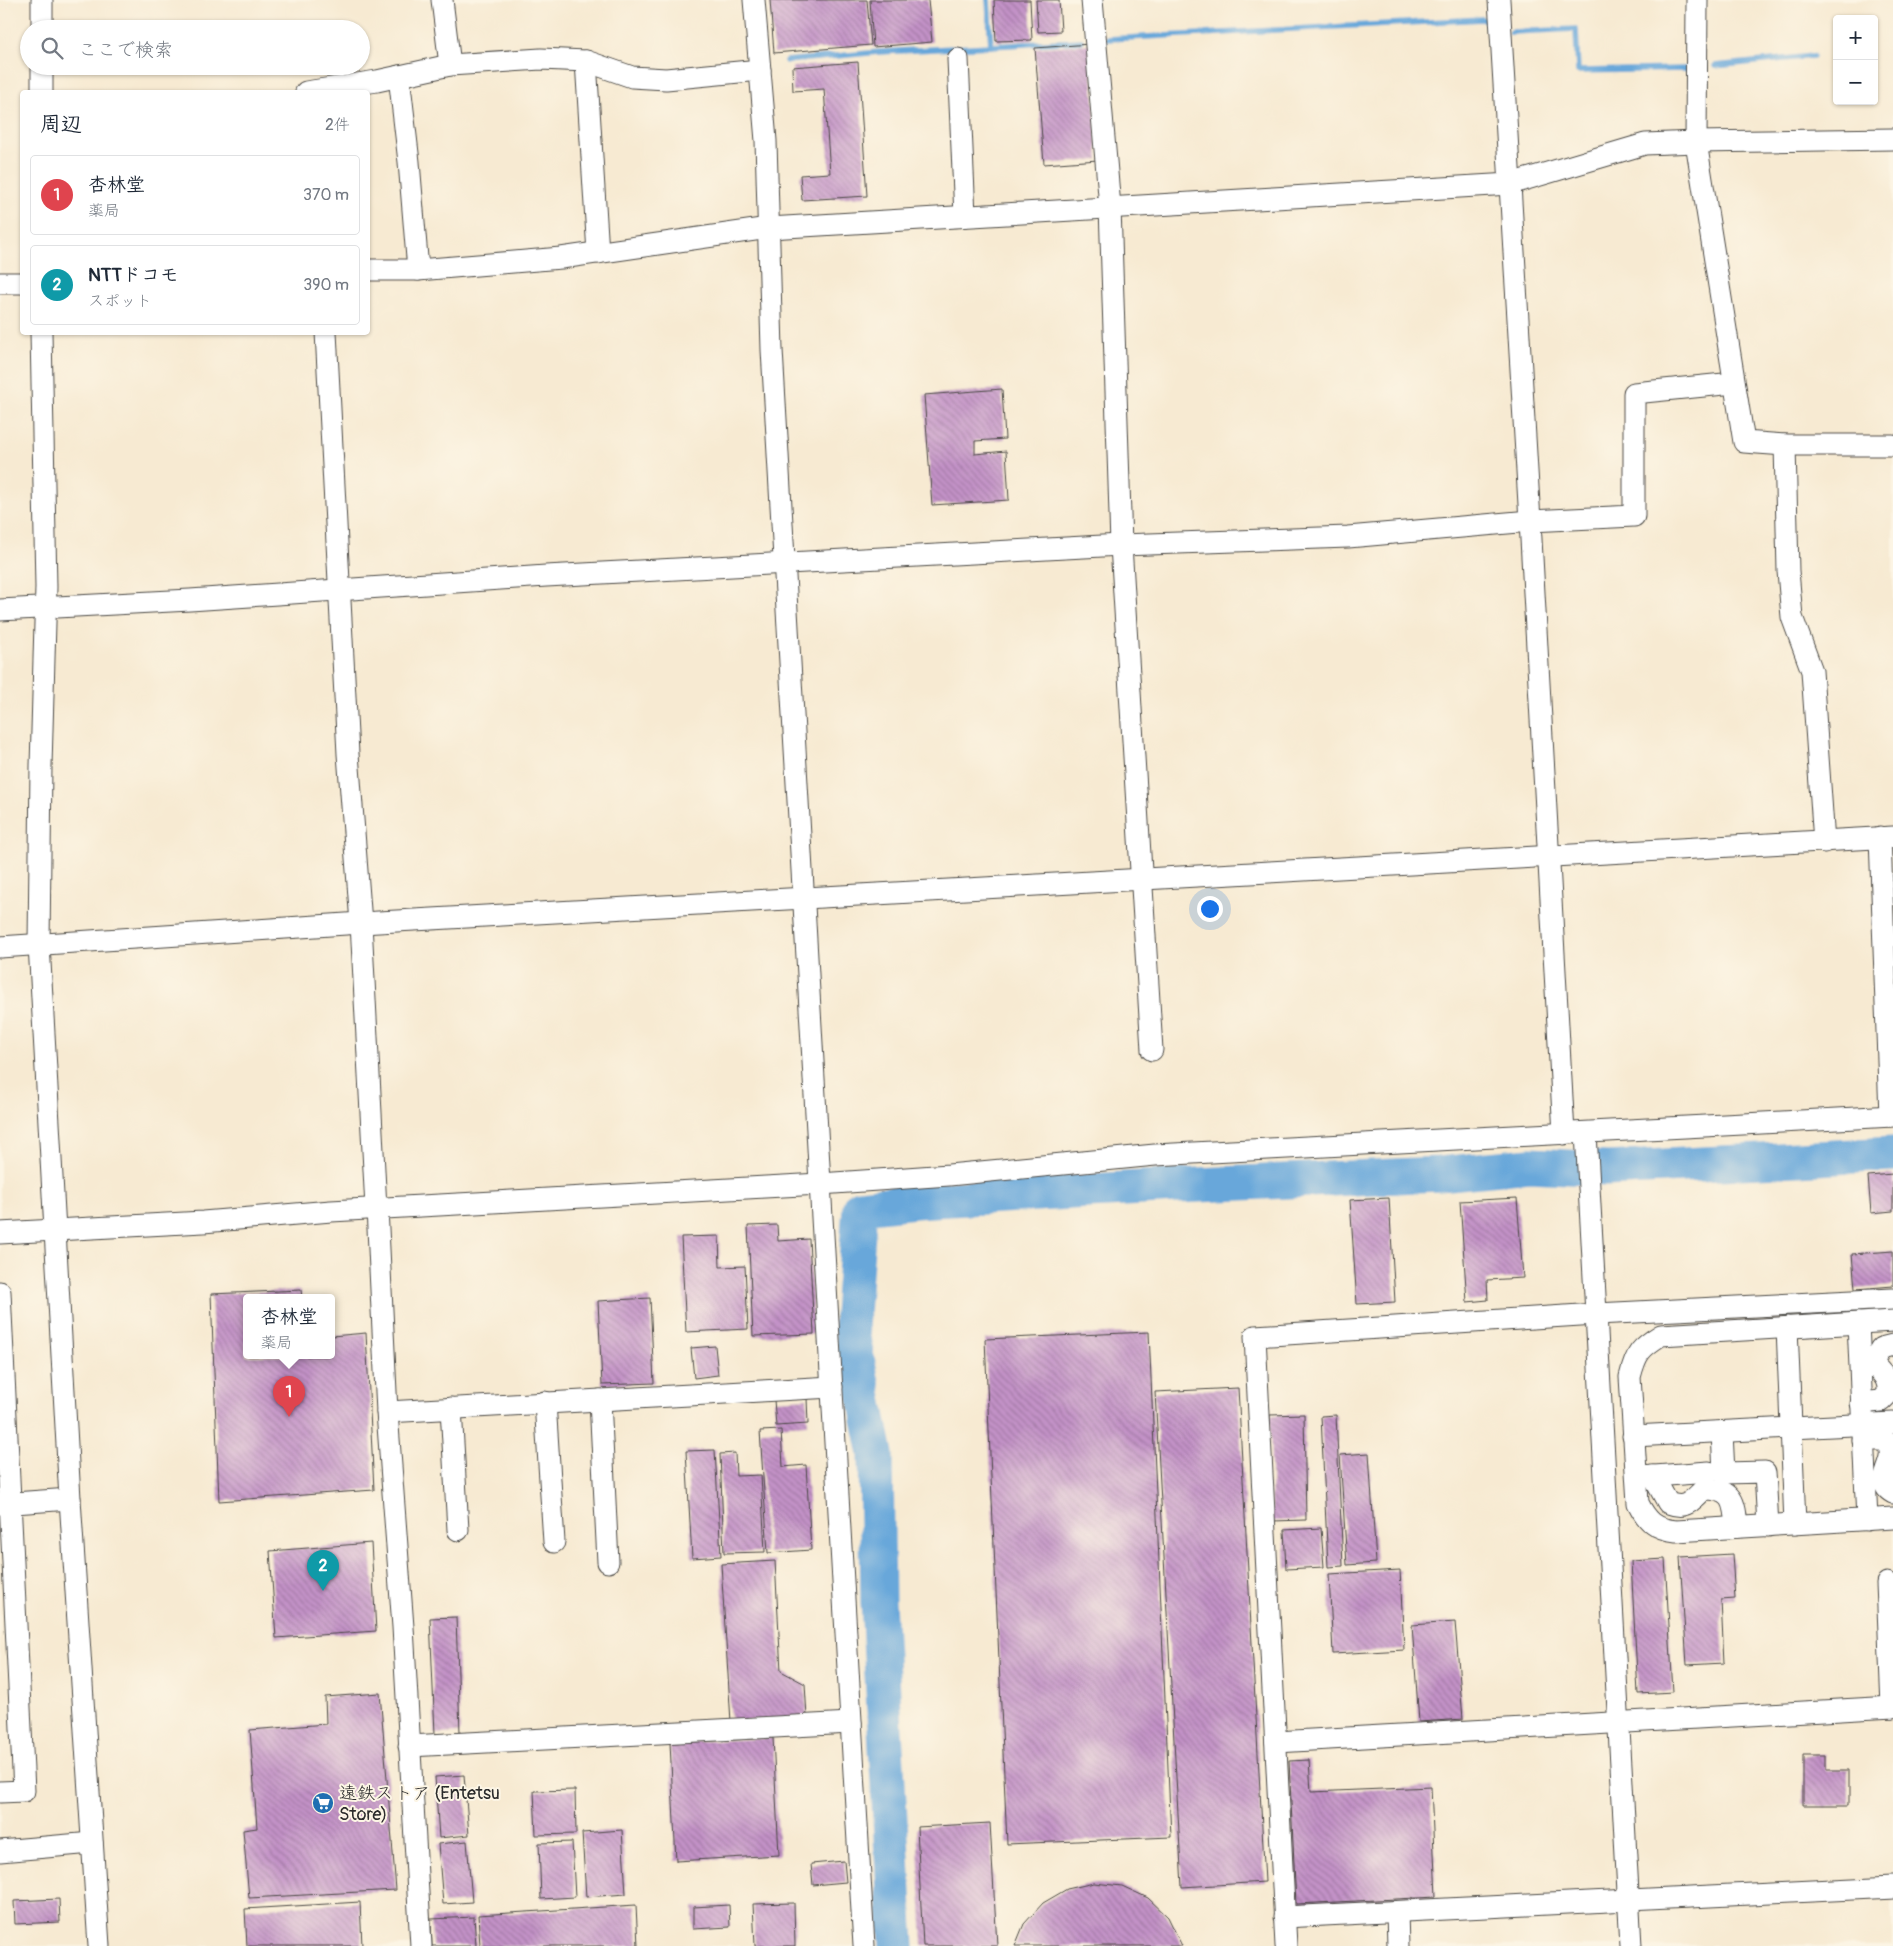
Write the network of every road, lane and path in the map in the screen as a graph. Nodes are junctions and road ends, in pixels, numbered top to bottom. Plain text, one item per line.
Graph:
1 (42, 0) edge
2 (442, 0) edge
3 (754, 0) edge
4 (1092, 0) edge
5 (1499, 0) edge
6 (1697, 0) edge
7 (42, 20) edge
8 (958, 59) dead end
9 (586, 61) junction
10 (450, 65) junction
11 (760, 70) junction
12 (42, 75) edge
13 (399, 76) junction
14 (42, 90) edge
15 (318, 90) edge
16 (1893, 139) edge
17 (1696, 142) junction
18 (1510, 184) junction
19 (1110, 207) junction
20 (965, 216) junction
21 (768, 228) junction
22 (598, 253) junction
23 (370, 270) edge
24 (418, 270) junction
25 (0, 283) edge
26 (20, 283) edge
27 (41, 335) edge
28 (326, 335) edge
29 (1734, 383) junction
30 (1893, 444) edge
31 (1784, 445) junction
32 (1530, 521) junction
33 (1121, 545) junction
34 (785, 564) junction
35 (339, 589) junction
36 (45, 607) junction
37 (0, 610) edge
38 (1887, 837) edge
39 (1824, 842) junction
40 (1549, 857) junction
41 (1142, 879) junction
42 (804, 898) junction
43 (361, 923) junction
44 (39, 944) junction
45 (0, 947) edge
46 (1152, 1050) dead end
47 (1892, 1116) edge
48 (1586, 1133) junction
49 (1564, 1134) junction
50 (820, 1184) junction
51 (378, 1218) junction
52 (56, 1230) junction
53 (0, 1233) edge
54 (0, 1292) edge
55 (1893, 1299) edge
56 (1596, 1314) junction
57 (1893, 1321) edge
58 (1858, 1323) junction
59 (1786, 1327) junction
60 (1893, 1345) edge
61 (832, 1387) junction
62 (600, 1400) junction
63 (545, 1402) junction
64 (451, 1408) junction
65 (387, 1412) junction
66 (1862, 1422) junction
67 (1893, 1422) edge
68 (1791, 1429) junction
69 (1722, 1432) junction
70 (1633, 1436) junction
71 (4, 1468) edge
72 (1709, 1472) dead end
73 (1644, 1477) junction
74 (1893, 1493) edge
75 (70, 1499) junction
76 (5, 1504) edge
77 (1893, 1518) edge
78 (1867, 1520) junction
79 (1795, 1524) junction
80 (1768, 1526) junction
81 (1737, 1527) junction
82 (458, 1530) dead end
83 (554, 1542) dead end
84 (608, 1562) dead end
85 (1887, 1583) dead end
86 (8, 1642) edge
87 (1893, 1707) edge
88 (1617, 1722) junction
89 (851, 1723) junction
90 (1276, 1742) junction
91 (409, 1746) junction
92 (0, 1792) edge
93 (92, 1843) junction
94 (0, 1851) edge
95 (1893, 1887) edge
96 (1629, 1901) junction
97 (1397, 1912) junction
98 (1284, 1917) junction
99 (99, 1946) edge
100 (421, 1946) edge
101 (864, 1946) edge
102 (1286, 1946) edge
103 (1398, 1946) edge
104 (1631, 1946) edge

1 - 7 street
2 - 10 street
3 - 11 street
4 - 19 street
5 - 18 street
6 - 17 street
8 - 20 street
9 - 10 street
9 - 11 street
9 - 22 street
10 - 13 street
11 - 21 street
12 - 14 street
13 - 15 street
13 - 24 street
16 - 17 street
17 - 18 street
17 - 29 street
18 - 19 street
18 - 32 street
19 - 20 street
19 - 33 street
20 - 21 street
21 - 22 street
21 - 34 street
22 - 24 street
23 - 24 street
25 - 26 street
27 - 36 street
28 - 35 street
29 - 31 street
29 - 32 street
30 - 31 street
31 - 39 street
32 - 33 street
32 - 40 street
33 - 34 street
33 - 41 street
34 - 35 street
34 - 42 street
35 - 36 street
35 - 43 street
36 - 37 street
36 - 44 street
38 - 39 street
38 - 47 street
39 - 40 street
40 - 41 street
40 - 49 street
41 - 42 street
41 - 46 street
42 - 43 street
42 - 50 street
43 - 44 street
43 - 51 street
44 - 45 street
44 - 52 street
47 - 48 street
48 - 49 street
48 - 56 street
49 - 50 street
50 - 51 street
50 - 61 street
51 - 52 street
51 - 65 street
52 - 53 street
52 - 75 street
54 - 71 street
55 - 56 street
56 - 88 street
56 - 90 street
57 - 58 street
58 - 59 street
58 - 66 street
59 - 68 street
59 - 70 street
60 - 66 street
61 - 62 street
61 - 89 street
62 - 63 street
62 - 84 street
63 - 64 street
63 - 83 street
64 - 65 street
64 - 82 street
65 - 91 street
66 - 67 street
66 - 68 street
66 - 74 street
66 - 78 street
68 - 69 street
68 - 79 street
69 - 70 street
69 - 80 street
70 - 73 street
71 - 76 street
72 - 73 street
73 - 81 street
73 - 81 street
75 - 76 street
75 - 93 street
76 - 86 street
77 - 78 street
78 - 79 street
79 - 80 street
80 - 81 street
85 - 87 street
86 - 92 street
87 - 88 street
88 - 90 street
88 - 96 street
89 - 91 street
89 - 101 street
90 - 98 street
91 - 100 street
93 - 94 street
93 - 99 street
95 - 96 street
96 - 97 street
96 - 104 street
97 - 98 street
97 - 103 street
98 - 102 street

